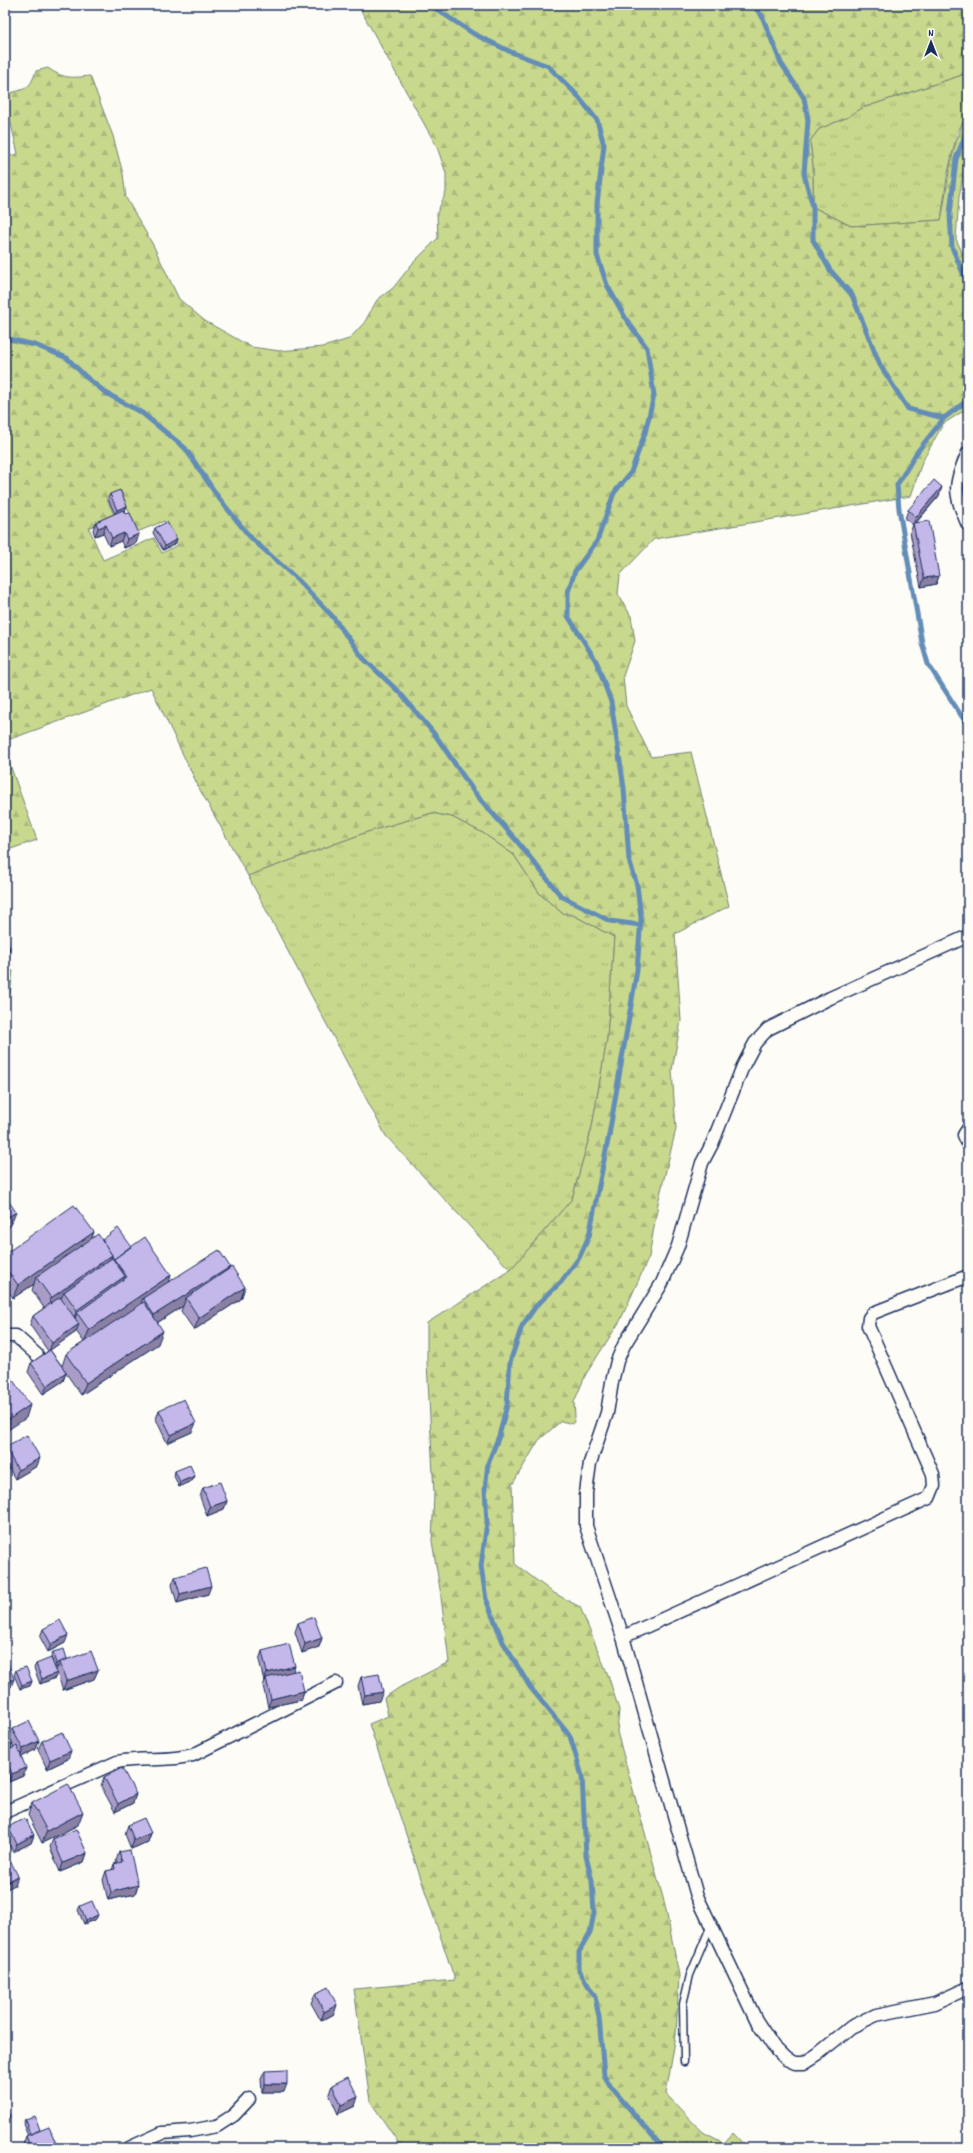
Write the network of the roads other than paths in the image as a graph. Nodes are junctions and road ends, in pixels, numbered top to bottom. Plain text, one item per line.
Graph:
1 (968, 453) edge
2 (968, 525) edge
3 (968, 936) edge
4 (968, 1129) edge
5 (968, 1144) edge
6 (968, 1276) edge
7 (5, 1336) edge
8 (37, 1355) dead end
9 (622, 1637) junction
10 (336, 1683) dead end
11 (5, 1812) edge
12 (711, 1925) junction
13 (968, 1988) edge
14 (684, 2062) dead end
15 (249, 2099) dead end
16 (129, 2148) edge

1 - 2 street
3 - 9 street
4 - 5 street
6 - 9 street
7 - 8 street
9 - 12 street
10 - 11 street
12 - 13 street
12 - 14 lane
15 - 16 street

